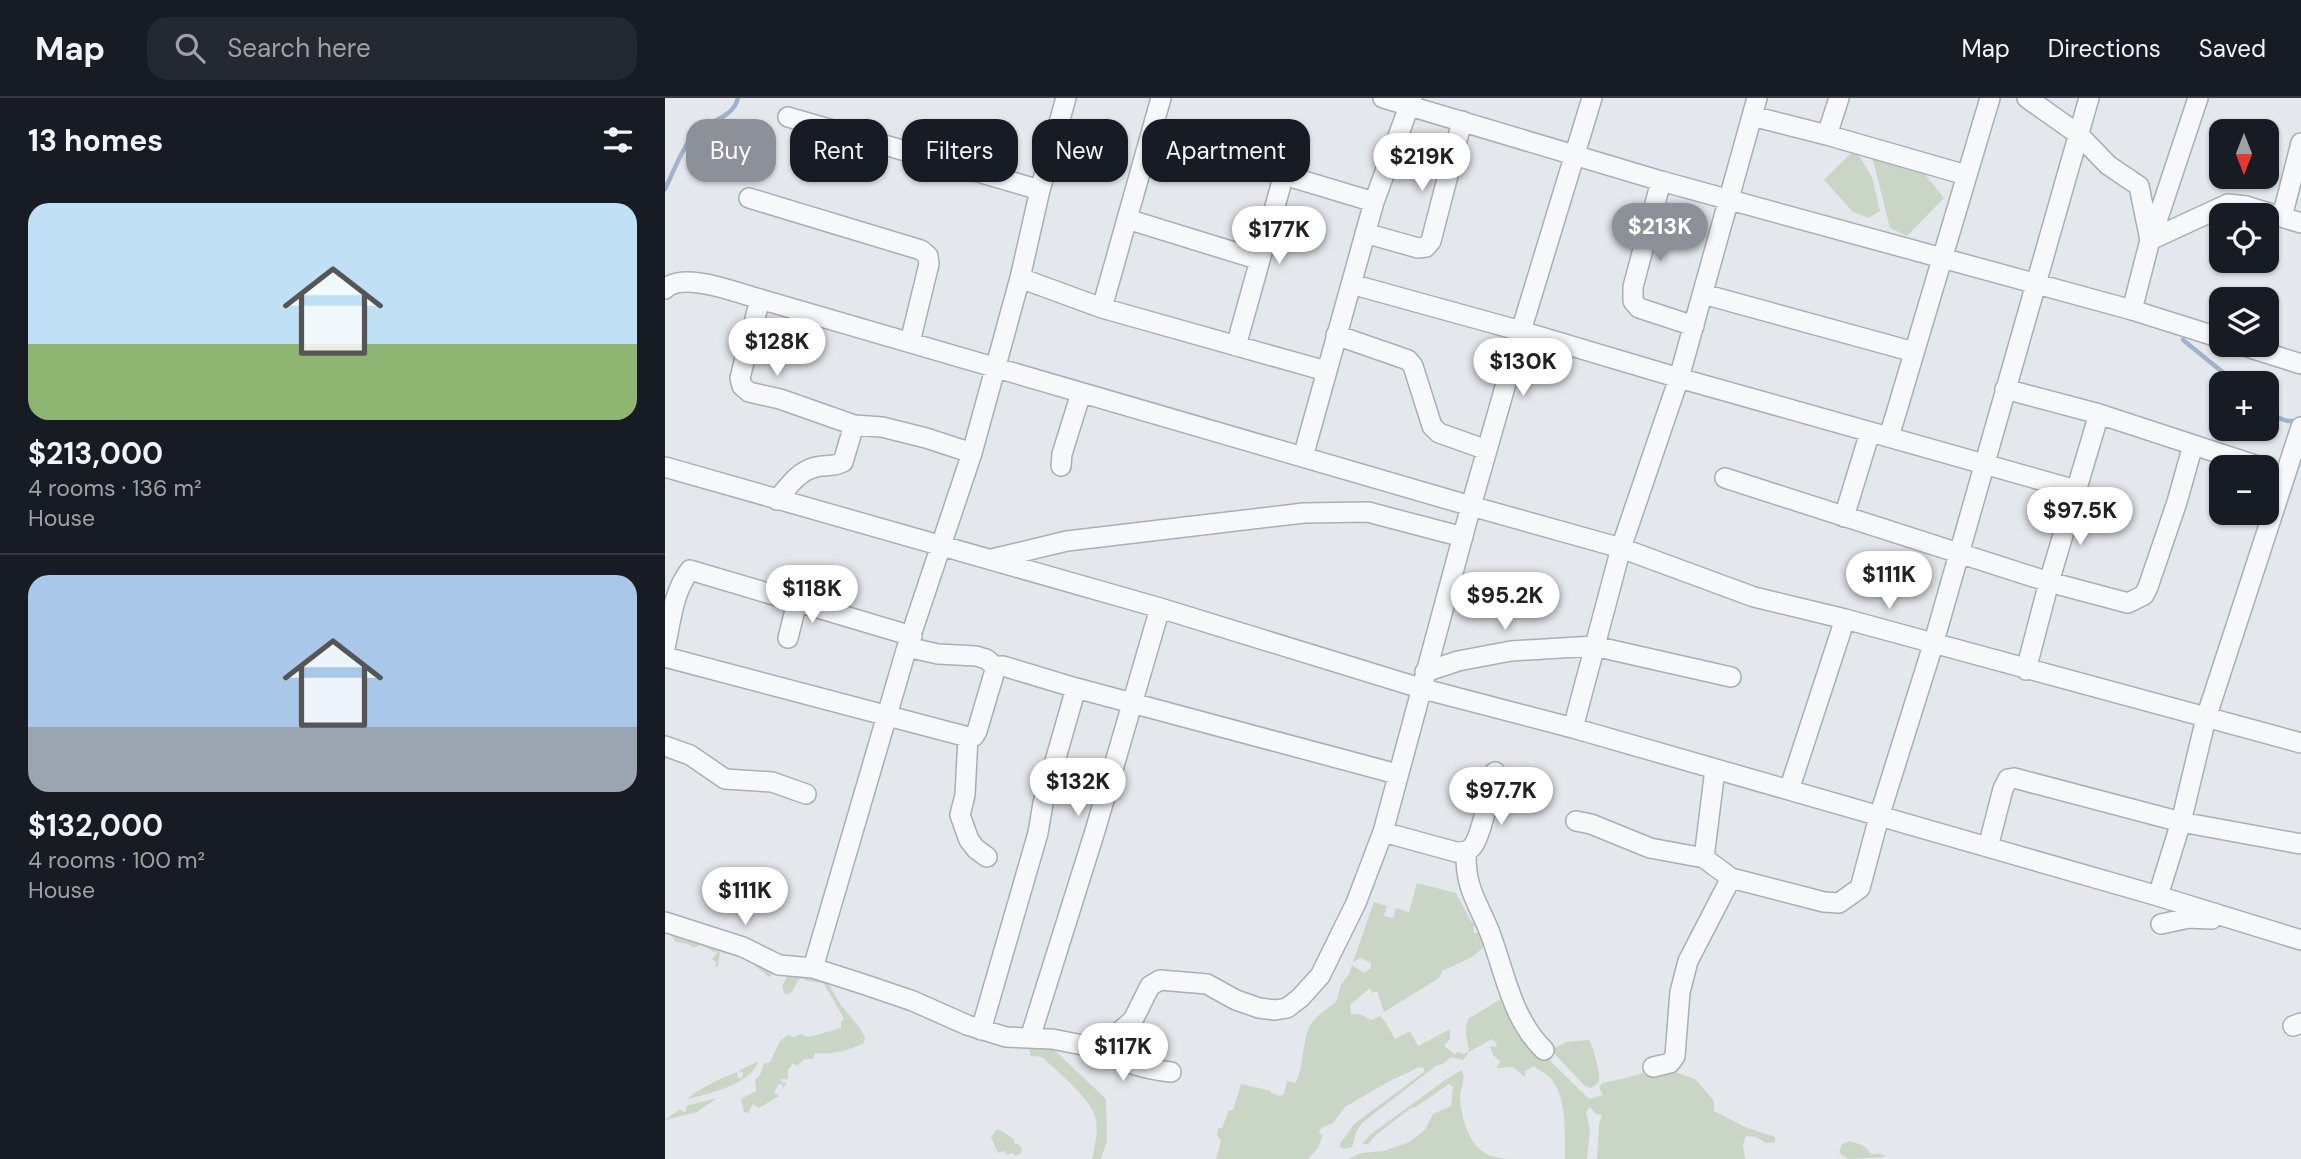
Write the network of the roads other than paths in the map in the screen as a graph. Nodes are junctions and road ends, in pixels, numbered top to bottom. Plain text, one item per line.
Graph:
1 (1066, 98) edge
2 (1161, 98) edge
3 (1383, 98) edge
4 (1592, 98) edge
5 (1839, 98) edge
6 (1990, 98) edge
7 (2027, 98) edge
8 (2089, 98) edge
9 (2199, 98) edge
10 (1411, 102) edge
11 (1755, 107) edge
12 (788, 117) dead end
13 (1155, 119) edge
14 (1462, 121) junction
15 (2078, 134) junction
16 (1827, 135) junction
17 (2301, 143) edge
18 (1574, 155) junction
19 (1142, 168) edge
20 (1966, 174) junction
21 (1661, 181) junction
22 (1282, 182) edge
23 (1310, 182) edge
24 (1040, 190) junction
25 (749, 198) dead end
26 (1730, 200) junction
27 (1374, 202) junction
28 (2282, 217) junction
29 (1128, 219) junction
30 (2301, 223) edge
31 (1365, 233) junction
32 (2150, 240) junction
33 (1941, 259) junction
34 (1260, 260) junction
35 (1020, 278) junction
36 (2034, 283) junction
37 (1351, 284) junction
38 (665, 289) edge
39 (1703, 294) junction
40 (760, 299) junction
41 (1102, 308) junction
42 (2132, 310) junction
43 (1694, 326) junction
44 (1521, 331) junction
45 (2209, 334) edge
46 (1336, 335) junction
47 (911, 342) junction
48 (1236, 346) junction
49 (1914, 352) junction
50 (2279, 357) edge
51 (2301, 364) edge
52 (995, 369) junction
53 (1326, 371) junction
54 (1679, 378) junction
55 (2005, 389) junction
56 (1081, 393) junction
57 (2099, 414) junction
58 (853, 425) junction
59 (2301, 427) edge
60 (1870, 432) junction
61 (1889, 437) junction
62 (2193, 445) junction
63 (1487, 450) junction
64 (972, 453) junction
65 (2224, 455) edge
66 (1303, 457) junction
67 (1984, 464) junction
68 (2279, 465) edge
69 (1061, 466) dead end
70 (665, 467) edge
71 (1725, 478) dead end
72 (2076, 490) junction
73 (777, 499) junction
74 (1471, 506) junction
75 (1844, 517) junction
76 (2260, 525) edge
77 (1463, 537) junction
78 (942, 546) junction
79 (1621, 548) junction
80 (1958, 554) junction
81 (989, 559) junction
82 (2049, 582) junction
83 (797, 602) junction
84 (1160, 608) junction
85 (1845, 619) junction
86 (787, 638) dead end
87 (909, 642) junction
88 (1933, 645) junction
89 (1594, 646) junction
90 (665, 648) edge
91 (665, 657) edge
92 (996, 667) junction
93 (2026, 670) junction
94 (1731, 677) dead end
95 (1423, 680) junction
96 (1076, 688) junction
97 (1131, 703) junction
98 (889, 715) junction
99 (2206, 718) junction
100 (1573, 728) junction
101 (968, 737) junction
102 (2301, 743) edge
103 (665, 746) edge
104 (1715, 769) junction
105 (1495, 772) dead end
106 (1397, 775) junction
107 (1789, 790) junction
108 (806, 794) dead end
109 (1879, 817) junction
110 (1576, 821) dead end
111 (2181, 822) junction
112 (1383, 832) junction
113 (2301, 844) edge
114 (1988, 847) junction
115 (1466, 851) junction
116 (987, 858) dead end
117 (1704, 858) junction
118 (1731, 878) junction
119 (2158, 896) junction
120 (665, 922) edge
121 (2244, 922) junction
122 (2161, 924) dead end
123 (2301, 940) edge
124 (813, 968) junction
125 (981, 1030) junction
126 (1030, 1038) junction
127 (1088, 1046) junction
128 (1544, 1050) dead end
129 (1653, 1067) dead end
130 (1171, 1072) dead end

1 - 24 street
2 - 13 street
3 - 10 street
4 - 18 street
5 - 16 street
6 - 20 street
7 - 15 street
8 - 15 street
9 - 32 street
10 - 14 street
10 - 27 street
11 - 16 street
11 - 26 street
12 - 24 street
14 - 18 street
14 - 31 street
15 - 32 street
15 - 36 street
16 - 20 street
17 - 28 street
18 - 21 street
18 - 44 street
19 - 29 street
20 - 33 street
21 - 26 street
21 - 43 street
22 - 34 street
23 - 27 street
24 - 35 street
25 - 47 street
26 - 33 street
26 - 39 street
27 - 31 street
28 - 30 street
28 - 32 street
29 - 34 street
29 - 41 street
31 - 37 street
32 - 42 street
33 - 36 street
33 - 49 street
34 - 48 street
35 - 41 street
35 - 52 street
36 - 42 street
36 - 55 street
37 - 44 street
37 - 46 street
38 - 40 street
39 - 43 street
39 - 49 street
40 - 47 street
40 - 58 street
41 - 48 street
42 - 45 street
43 - 54 street
44 - 54 street
44 - 63 street
46 - 53 street
46 - 63 street
47 - 52 street
48 - 53 street
49 - 61 street
50 - 51 street
52 - 56 street
52 - 64 street
53 - 66 street
54 - 60 street
54 - 79 street
55 - 57 street
55 - 67 street
56 - 66 street
56 - 69 street
57 - 62 street
57 - 72 street
58 - 64 street
58 - 73 street
59 - 68 street
60 - 61 street
60 - 75 street
61 - 67 street
62 - 65 street
62 - 82 street
63 - 74 street
64 - 78 street
66 - 74 street
67 - 72 street
67 - 80 street
70 - 73 street
71 - 75 street
72 - 82 street
73 - 78 street
74 - 77 street
74 - 79 street
75 - 80 street
76 - 99 street
77 - 81 street
77 - 95 street
78 - 81 street
78 - 87 street
79 - 85 street
79 - 89 street
80 - 82 street
80 - 88 street
81 - 84 street
82 - 93 street
83 - 86 street
83 - 87 street
83 - 90 street
84 - 95 street
84 - 97 street
85 - 88 street
85 - 107 street
87 - 92 street
87 - 98 street
88 - 93 street
88 - 109 street
89 - 94 street
89 - 95 street
89 - 100 street
91 - 98 street
92 - 96 street
92 - 101 street
93 - 99 street
95 - 100 street
95 - 106 street
96 - 97 street
96 - 125 street
97 - 106 street
97 - 126 street
98 - 101 street
98 - 124 street
99 - 102 street
99 - 111 street
100 - 104 street
101 - 116 street
103 - 108 street
104 - 107 street
104 - 117 street
105 - 115 street
106 - 112 street
107 - 109 street
109 - 114 street
109 - 118 street
110 - 117 street
111 - 113 street
111 - 114 street
111 - 119 street
112 - 115 street
112 - 127 street
114 - 119 street
115 - 128 street
117 - 118 street
118 - 129 street
119 - 121 street
120 - 124 street
121 - 122 street
121 - 123 street
124 - 125 street
125 - 126 street
126 - 127 street
127 - 130 street

